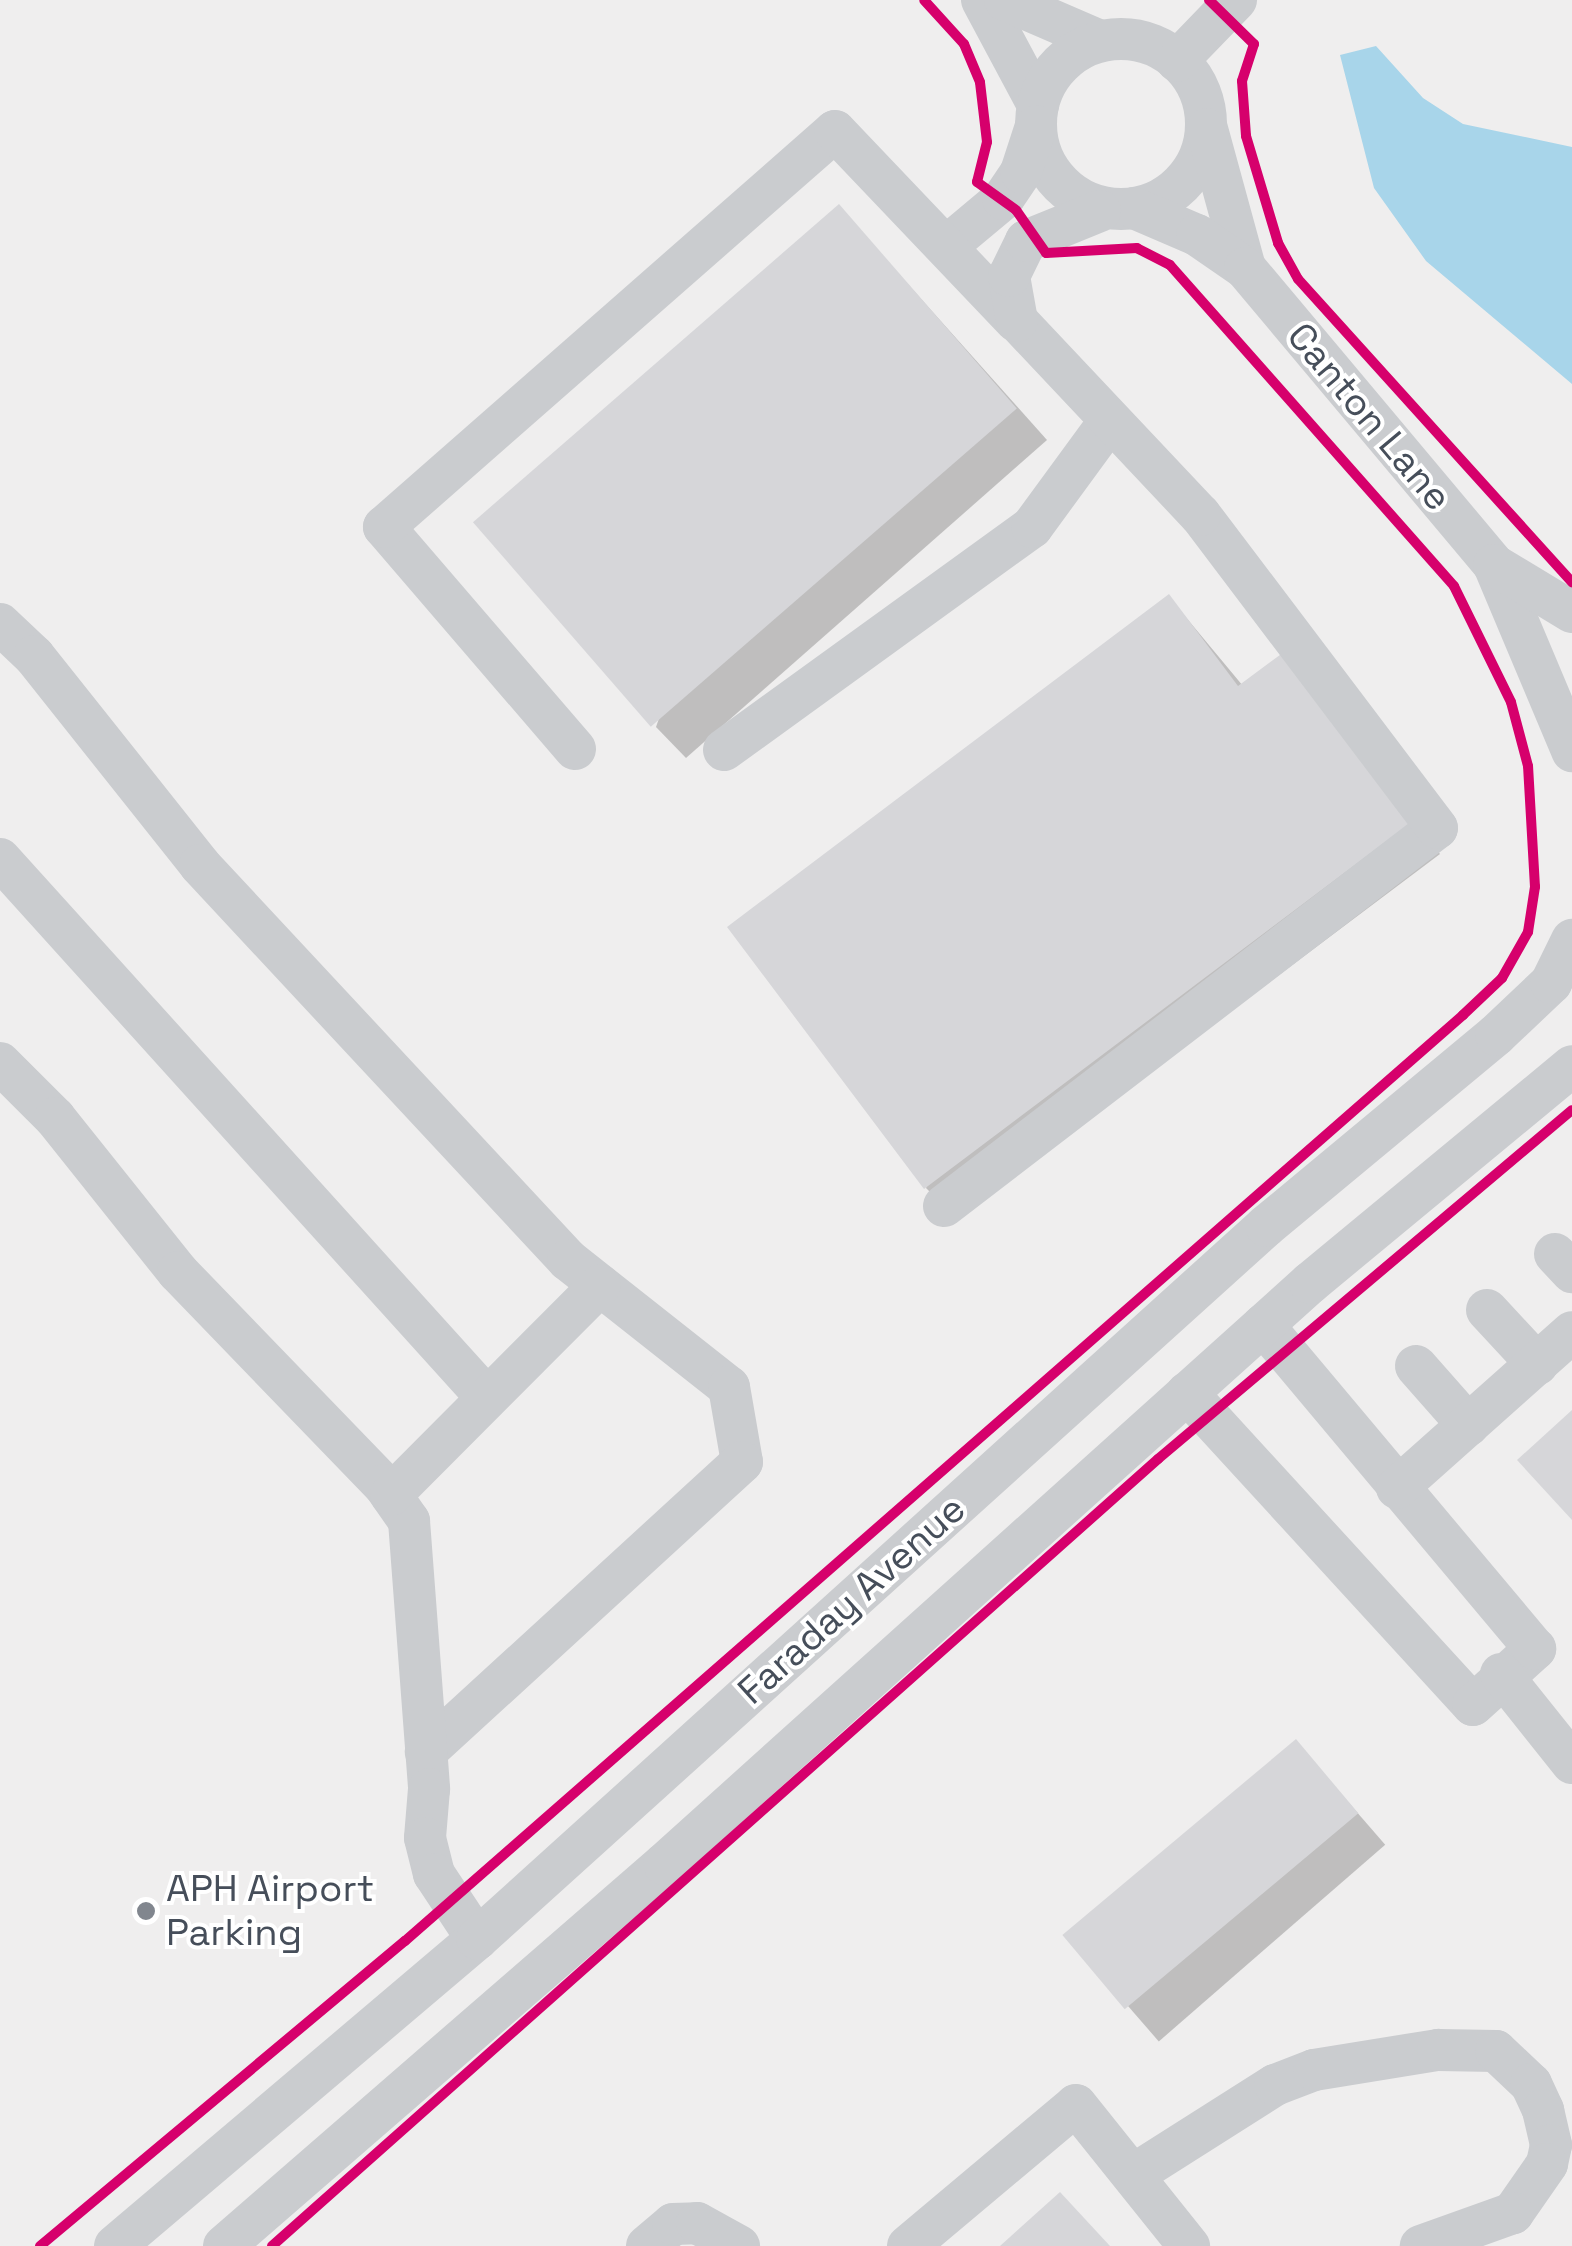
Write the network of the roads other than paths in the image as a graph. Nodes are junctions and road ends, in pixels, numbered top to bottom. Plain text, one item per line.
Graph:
1 (982, 0) edge
2 (1004, 0) edge
3 (1236, 0) edge
4 (1100, 41) junction
5 (1178, 61) junction
6 (1037, 116) junction
7 (1206, 129) junction
8 (1117, 210) junction
9 (948, 245) junction
10 (1245, 268) junction
11 (1017, 322) junction
12 (1108, 423) junction
13 (1494, 566) junction
14 (1572, 612) edge
15 (0, 624) edge
16 (575, 749) dead end
17 (724, 750) dead end
18 (1572, 752) edge
19 (0, 859) edge
20 (1572, 940) edge
21 (0, 1064) edge
22 (1572, 1066) edge
23 (944, 1206) dead end
24 (600, 1284) junction
25 (1486, 1310) dead end
26 (1263, 1325) junction
27 (1572, 1332) edge
28 (1537, 1364) junction
29 (1416, 1366) dead end
30 (1188, 1393) junction
31 (487, 1398) junction
32 (1468, 1425) junction
33 (1398, 1488) junction
34 (391, 1495) junction
35 (1501, 1674) junction
36 (426, 1752) junction
37 (1572, 1763) edge
38 (477, 1939) junction
39 (1134, 2175) junction
40 (115, 2246) edge
41 (224, 2246) edge
42 (647, 2246) edge
43 (739, 2246) edge
44 (908, 2246) edge
45 (1190, 2246) edge
46 (1421, 2246) edge

1 - 6 street
2 - 4 street
3 - 5 street
4 - 5 street
4 - 6 street
5 - 7 street
6 - 8 street
6 - 9 street
7 - 8 street
7 - 10 street, Canton Lane
8 - 10 street, Canton Lane
8 - 11 street
9 - 11 street
9 - 16 street
10 - 13 street, Canton Lane
11 - 12 street
12 - 17 street
12 - 23 street
13 - 14 street, Canton Lane
13 - 18 street, Canton Lane
15 - 24 street
19 - 31 street
20 - 38 street, Faraday Avenue
21 - 34 street
22 - 26 street, Faraday Avenue
24 - 31 street
24 - 36 street
25 - 28 street
26 - 30 street, Faraday Avenue
26 - 33 street
27 - 28 street
28 - 32 street
29 - 32 street
30 - 35 street
30 - 41 street, Faraday Avenue
31 - 34 street
32 - 33 street
33 - 35 street
34 - 36 street
35 - 37 street
36 - 38 street
38 - 40 street, Faraday Avenue
39 - 44 street
39 - 45 street
39 - 46 street
42 - 43 street

